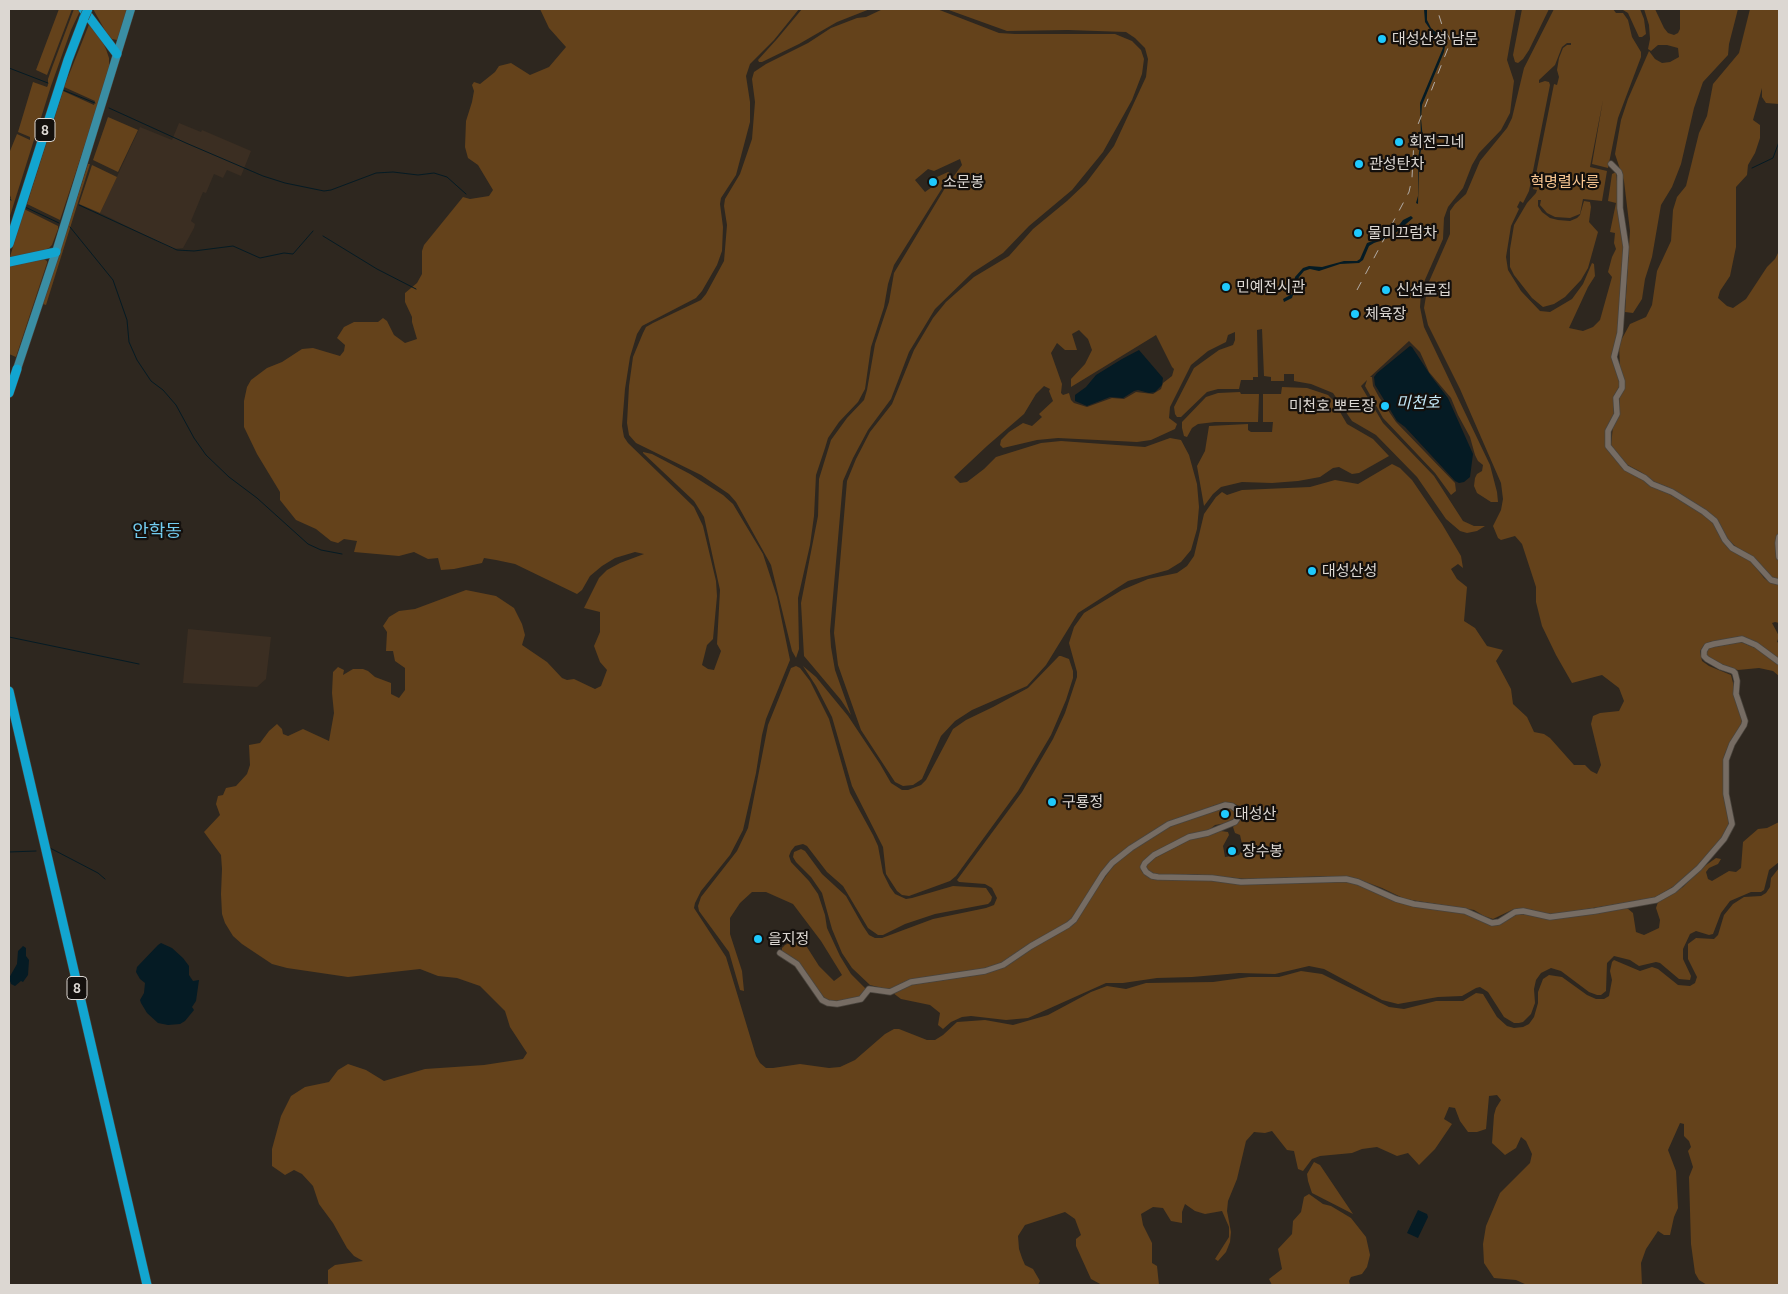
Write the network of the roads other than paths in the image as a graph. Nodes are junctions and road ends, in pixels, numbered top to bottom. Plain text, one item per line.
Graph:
1 (88, 9) edge
2 (131, 9) edge
3 (83, 13) edge
4 (117, 54) junction
5 (1611, 164) dead end
6 (9, 230) edge
7 (9, 244) edge
8 (56, 252) junction
9 (9, 262) edge
10 (13, 367) edge
11 (9, 393) edge
12 (1779, 537) edge
13 (1779, 557) edge
14 (1779, 582) edge
15 (1779, 662) edge
16 (9, 691) edge
17 (9, 710) edge
18 (780, 953) dead end
19 (142, 1285) edge
20 (146, 1285) edge

1 - 3 highway, 8, bridge
2 - 4 main road
3 - 4 highway
3 - 6 highway, 8
3 - 7 highway, 8
4 - 8 main road
5 - 14 street
8 - 9 highway
8 - 10 main road
10 - 11 highway
12 - 13 street
15 - 18 street
16 - 20 highway, 8
17 - 19 highway, 8

